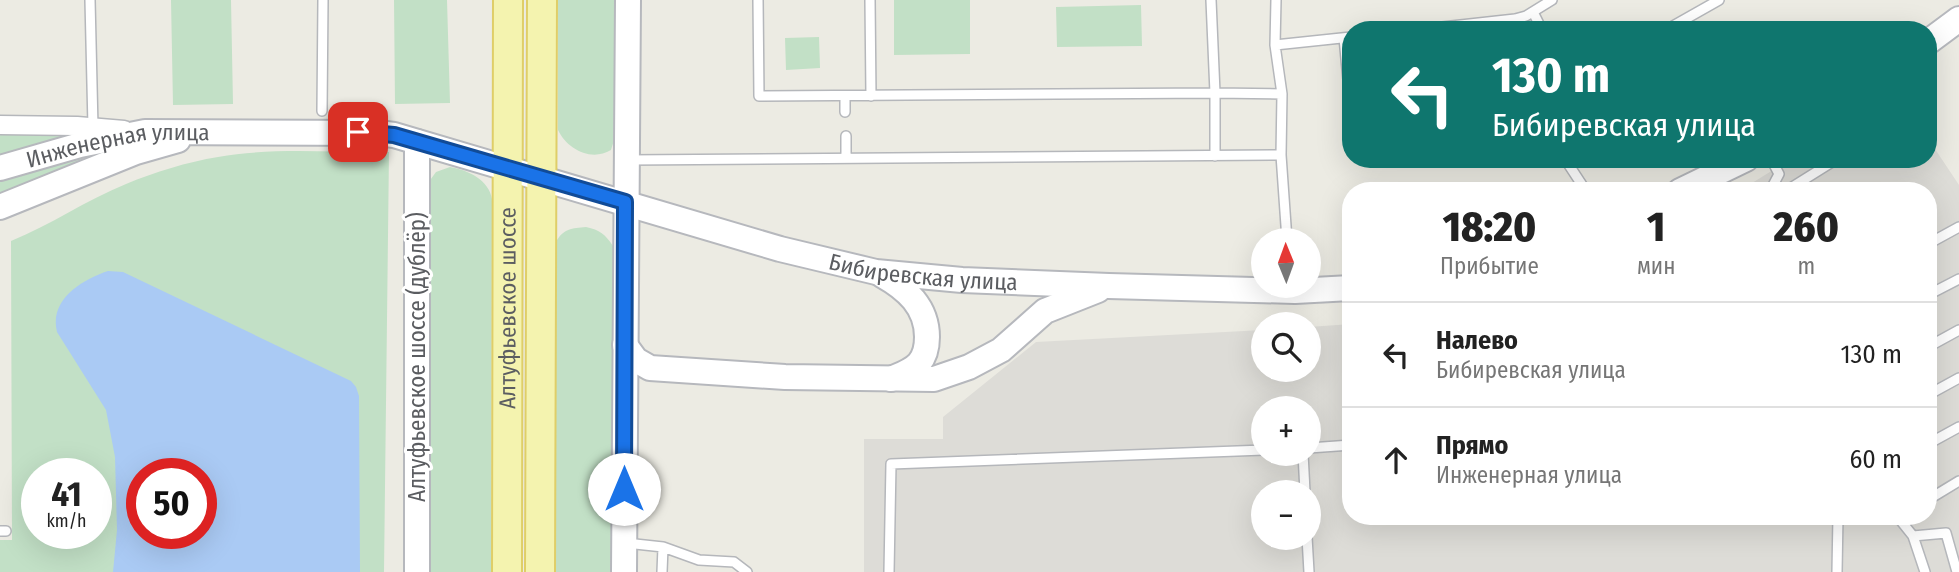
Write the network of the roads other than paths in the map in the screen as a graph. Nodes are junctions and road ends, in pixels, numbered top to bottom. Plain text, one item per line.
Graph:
1 (90, 0) edge
2 (323, 0) edge
3 (508, 0) edge
4 (542, 0) edge
5 (628, 0) edge
6 (758, 0) edge
7 (870, 0) edge
8 (1211, 0) edge
9 (1276, 0) edge
10 (1552, 0) edge
11 (1718, 0) edge
12 (1533, 12) junction
13 (1959, 19) edge
14 (1497, 21) edge
15 (1538, 21) edge
16 (1682, 21) edge
17 (1937, 35) edge
18 (1342, 38) edge
19 (1275, 45) junction
20 (1215, 93) junction
21 (1282, 94) junction
22 (845, 96) junction
23 (872, 96) junction
24 (322, 111) dead end
25 (845, 112) dead end
26 (0, 125) edge
27 (93, 127) junction
28 (145, 132) junction
29 (237, 132) junction
30 (846, 135) dead end
31 (417, 142) junction
32 (1281, 155) junction
33 (1215, 156) junction
34 (846, 158) junction
35 (626, 160) junction
36 (0, 168) edge
37 (507, 168) junction
38 (1727, 168) edge
39 (1776, 168) edge
40 (1823, 168) edge
41 (1779, 174) junction
42 (541, 178) junction
43 (1699, 182) edge
44 (1775, 182) edge
45 (1784, 182) edge
46 (1802, 182) edge
47 (625, 202) junction
48 (0, 206) edge
49 (1959, 227) edge
50 (1286, 228) edge
51 (1937, 239) edge
52 (876, 272) junction
53 (1959, 279) edge
54 (1109, 286) junction
55 (1251, 288) edge
56 (1321, 288) edge
57 (1342, 288) edge
58 (1937, 290) edge
59 (1959, 330) edge
60 (1937, 342) edge
61 (625, 345) junction
62 (682, 371) junction
63 (1959, 378) edge
64 (890, 380) junction
65 (1937, 390) edge
66 (624, 408) junction
67 (1959, 428) edge
68 (1937, 439) edge
69 (1342, 446) edge
70 (1321, 447) edge
71 (1251, 450) edge
72 (1959, 481) edge
73 (1937, 494) edge
74 (1838, 525) edge
75 (1904, 525) edge
76 (1945, 533) junction
77 (1913, 536) junction
78 (1959, 536) edge
79 (624, 543) junction
80 (663, 547) junction
81 (1308, 550) edge
82 (417, 572) edge
83 (507, 572) edge
84 (540, 572) edge
85 (624, 572) edge
86 (662, 572) edge
87 (747, 572) edge
88 (889, 572) edge
89 (1309, 572) edge
90 (1838, 572) edge
91 (1925, 572) edge
92 (1957, 572) edge

1 - 27 lane
2 - 24 lane
3 - 37 main road, Алтуфьевское шоссе
4 - 42 main road, Алтуфьевское шоссе
5 - 35 main road
6 - 22 lane
7 - 23 lane
8 - 20 lane
9 - 19 lane
10 - 12 lane
11 - 16 lane
12 - 14 lane
12 - 15 lane
13 - 17 main road
18 - 19 lane
19 - 21 lane
20 - 21 lane
20 - 23 lane
20 - 33 lane
21 - 32 lane
22 - 23 lane
22 - 25 lane
26 - 27 street
27 - 28 street
28 - 29 main road, Инженерная улица
28 - 36 main road, Инженерная улица
29 - 31 main road, Инженерная улица
29 - 48 main road, Инженерная улица
30 - 34 lane
31 - 37 main road, Инженерная улица
31 - 82 main road, Алтуфьевское шоссе (дублёр)
32 - 33 lane
32 - 50 lane
33 - 34 lane
34 - 35 lane
35 - 47 main road
37 - 42 main road, Бибиревская улица
37 - 83 main road, Алтуфьевское шоссе
38 - 43 main road
39 - 41 lane
40 - 46 lane
41 - 44 lane
41 - 45 lane
42 - 47 main road, Бибиревская улица
42 - 84 main road, Алтуфьевское шоссе
47 - 52 main road, Бибиревская улица
47 - 61 main road
49 - 51 lane
52 - 54 main road, Бибиревская улица
52 - 64 main road
53 - 58 lane
54 - 55 main road, Бибиревская улица
54 - 64 main road
56 - 57 main road, Бибиревская улица
59 - 60 lane
61 - 62 main road
61 - 66 main road
62 - 64 main road
62 - 66 main road
63 - 65 lane
66 - 79 main road
67 - 68 lane
69 - 70 lane
71 - 88 lane
72 - 73 lane
74 - 90 lane
75 - 77 lane
76 - 77 lane
76 - 78 lane
76 - 92 lane
77 - 91 lane
79 - 80 lane
79 - 85 main road
80 - 86 lane
80 - 87 lane
81 - 89 lane

